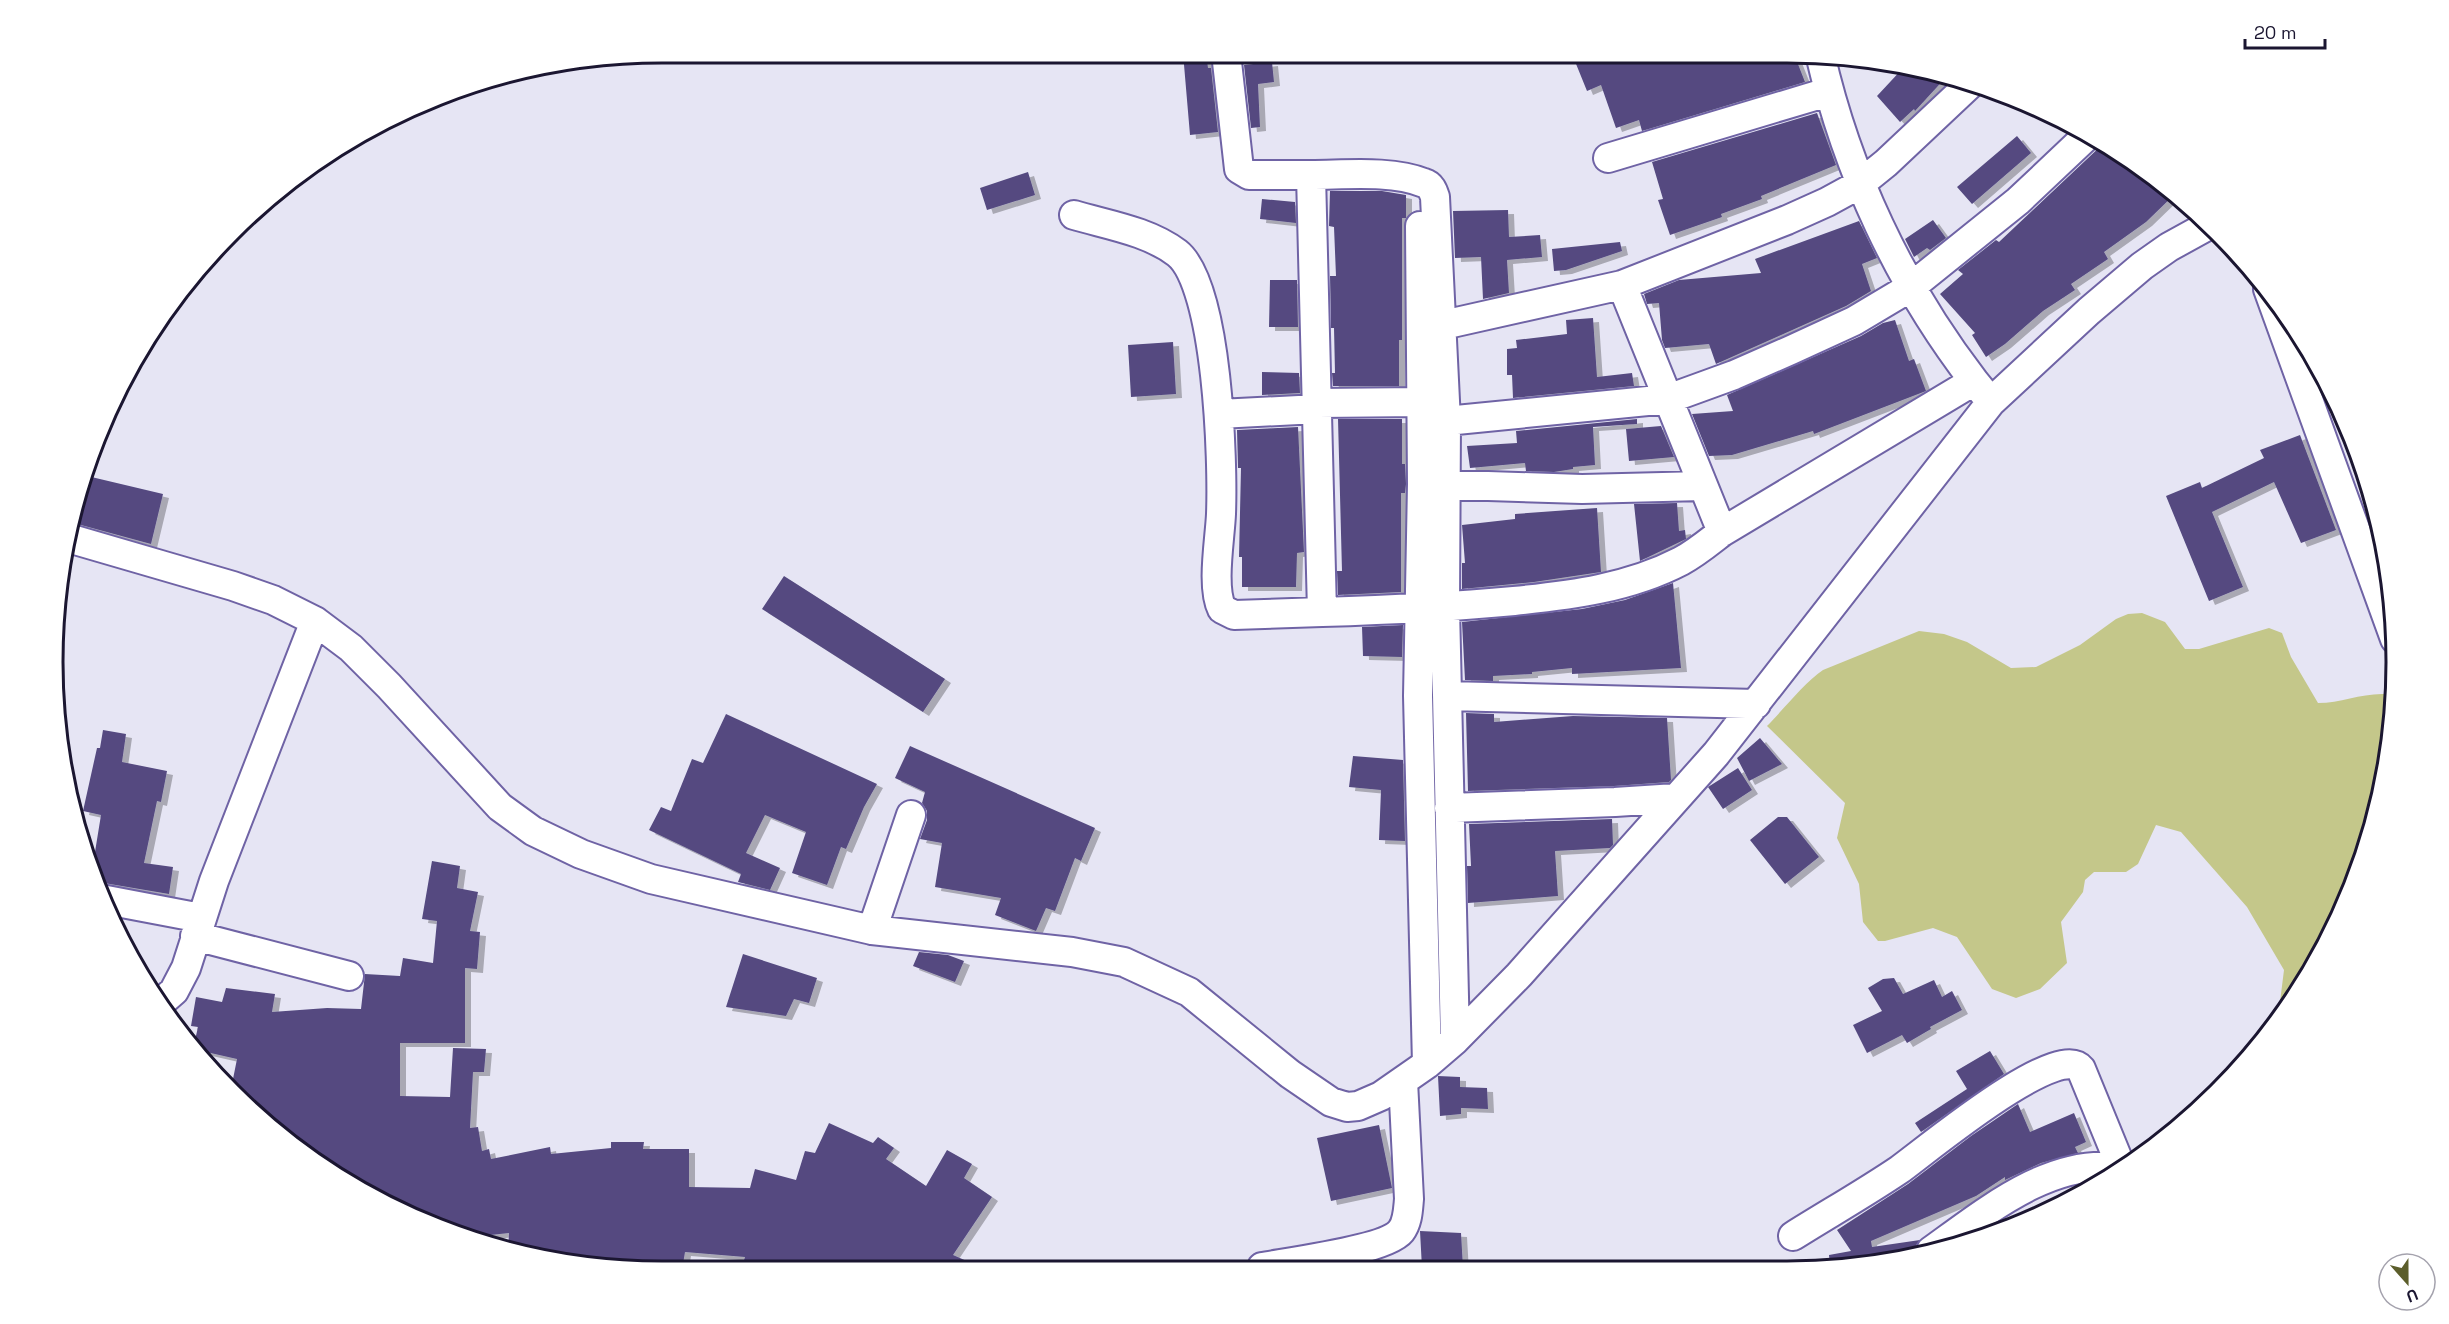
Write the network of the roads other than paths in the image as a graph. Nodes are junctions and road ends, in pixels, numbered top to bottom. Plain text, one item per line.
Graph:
1 (1227, 63) edge
2 (1822, 64) edge
3 (1964, 90) edge
4 (1828, 92) junction
5 (2083, 141) edge
6 (1608, 158) dead end
7 (1311, 175) junction
8 (1420, 182) junction
9 (1860, 184) junction
10 (1074, 215) dead end
11 (2201, 229) edge
12 (1622, 285) junction
13 (1911, 287) junction
14 (2280, 322) edge
15 (1443, 325) junction
16 (1983, 391) junction
17 (1668, 399) junction
18 (1421, 402) junction
19 (1318, 406) junction
20 (1219, 414) junction
21 (1446, 421) junction
22 (1435, 484) junction
23 (1703, 486) junction
24 (1722, 532) junction
25 (76, 540) edge
26 (2383, 607) edge
27 (1432, 608) junction
28 (1322, 612) junction
29 (315, 621) junction
30 (1448, 696) junction
31 (1756, 704) junction
32 (1676, 798) junction
33 (1449, 808) junction
34 (911, 815) dead end
35 (114, 903) edge
36 (198, 927) junction
37 (872, 930) junction
38 (349, 976) dead end
39 (166, 998) edge
40 (1455, 1040) junction
41 (1427, 1064) junction
42 (1403, 1081) junction
43 (2119, 1160) edge
44 (2107, 1168) edge
45 (1793, 1236) dead end
46 (1949, 1239) edge
47 (1293, 1261) edge

1 - 7 street
2 - 4 street
3 - 9 street
4 - 6 street
4 - 9 street
5 - 13 street
7 - 8 street
7 - 19 street
8 - 15 street
8 - 18 street
9 - 12 street
9 - 13 street
10 - 20 street
11 - 16 street
12 - 15 street
12 - 17 street
13 - 16 street
13 - 17 street
14 - 26 street
15 - 21 street
16 - 24 street
16 - 31 street
17 - 21 street
17 - 23 street
18 - 19 street
18 - 22 street
19 - 20 street
19 - 28 street
20 - 28 street
21 - 22 street
22 - 23 street
22 - 27 street
23 - 24 street
24 - 27 street
25 - 29 street
27 - 28 street
27 - 30 street
27 - 41 street
29 - 36 street
29 - 37 street
30 - 31 street
30 - 33 street
31 - 32 street
32 - 33 street
32 - 40 street
33 - 40 street
34 - 37 street
35 - 36 street
36 - 38 street
36 - 39 street
37 - 42 street
40 - 41 street
41 - 42 street
42 - 47 street
43 - 45 street
44 - 46 street

